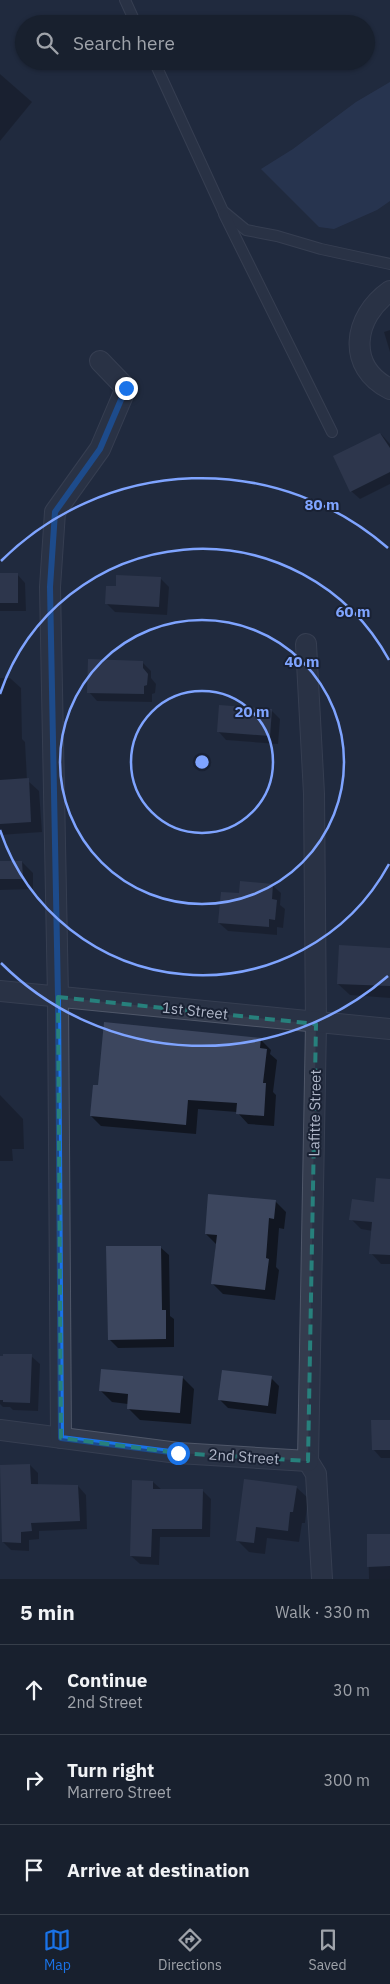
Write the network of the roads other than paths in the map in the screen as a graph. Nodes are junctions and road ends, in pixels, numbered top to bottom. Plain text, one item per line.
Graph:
1 (125, 0) edge
2 (132, 15) edge
3 (158, 70) edge
4 (223, 211) junction
5 (390, 264) edge
6 (390, 291) edge
7 (100, 362) dead end
8 (390, 389) edge
9 (332, 432) dead end
10 (306, 644) dead end
11 (0, 991) edge
12 (58, 997) junction
13 (316, 1024) junction
14 (390, 1030) edge
15 (0, 1430) edge
16 (61, 1438) junction
17 (308, 1461) junction
18 (322, 1579) edge

1 - 2 lane
3 - 4 lane
4 - 5 lane
4 - 9 lane
6 - 8 street
7 - 12 street
10 - 13 street, Lafitte Street
11 - 12 street, 1st Street
12 - 13 street, 1st Street
12 - 16 street
13 - 14 street, 1st Street
13 - 17 street, Lafitte Street
15 - 16 street, 2nd Street
16 - 17 street, 2nd Street
17 - 18 street, Lafitte Street

